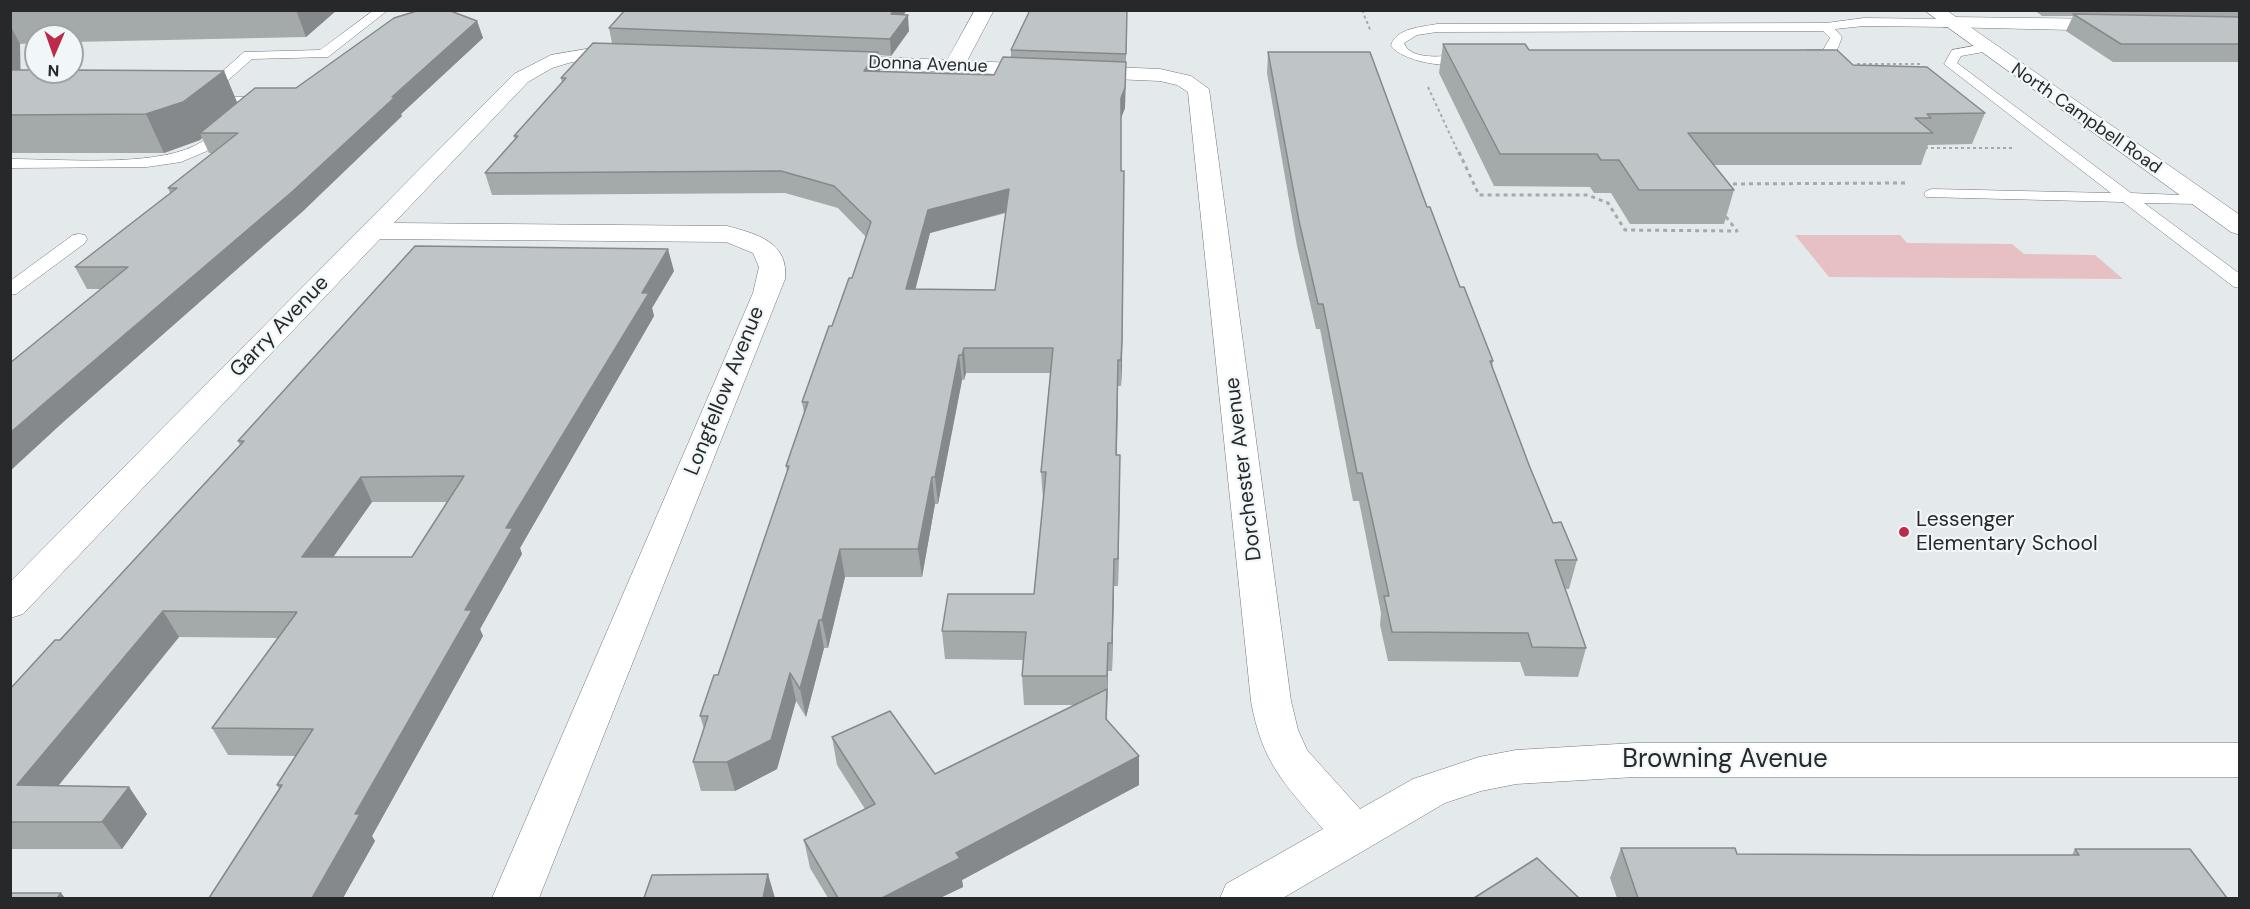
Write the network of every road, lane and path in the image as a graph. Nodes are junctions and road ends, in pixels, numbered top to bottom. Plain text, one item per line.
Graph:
1 (382, 10) edge
2 (985, 10) edge
3 (1941, 17) edge
4 (2133, 25) edge
5 (1826, 27) junction
6 (1985, 48) junction
7 (649, 54) edge
8 (1793, 54) edge
9 (1478, 57) edge
10 (815, 61) edge
11 (1854, 64) edge
12 (1924, 64) edge
13 (954, 66) junction
14 (1425, 79) dead end
15 (1190, 83) joint
16 (1922, 148) edge
17 (2025, 148) dead end
18 (10, 165) edge
19 (1910, 177) dead end
20 (1715, 184) edge
21 (1932, 194) dead end
22 (2125, 196) junction
23 (2198, 199) junction
24 (1717, 206) edge
25 (2240, 227) edge
26 (374, 231) junction
27 (79, 239) dead end
28 (2240, 283) edge
29 (10, 290) edge
30 (10, 605) edge
31 (2240, 760) edge
32 (1353, 833) junction
33 (514, 898) edge
34 (1243, 898) edge

1 - 18 lane
2 - 13 street
3 - 4 street
3 - 5 lane
3 - 6 street, North Campbell Road
5 - 8 lane
5 - 9 lane
6 - 22 lane
6 - 23 street, North Campbell Road
7 - 26 street, Garry Avenue
10 - 13 street, Donna Avenue
11 - 12 path
13 - 15 street, Donna Avenue
14 - 24 path
15 - 32 street, Dorchester Avenue
16 - 17 path
19 - 20 path
21 - 22 lane
22 - 23 lane
22 - 28 lane
23 - 25 street, North Campbell Road
26 - 30 street, Garry Avenue
26 - 33 street, Longfellow Avenue
27 - 29 lane
31 - 32 street, Browning Avenue
32 - 34 street, Browning Avenue

